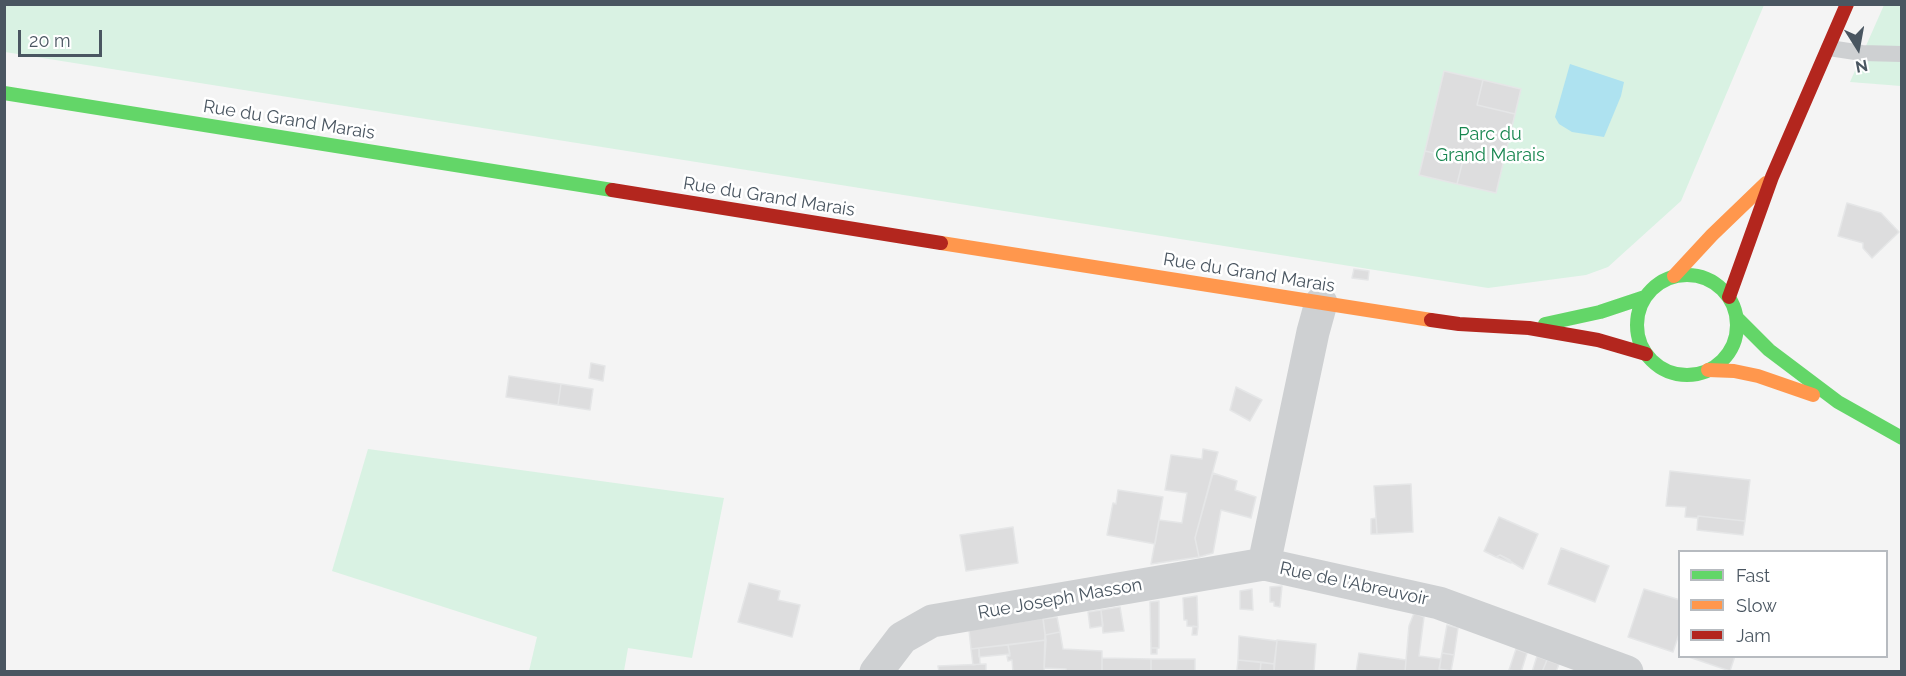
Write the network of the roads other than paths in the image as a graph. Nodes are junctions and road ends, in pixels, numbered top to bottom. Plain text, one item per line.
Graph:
1 (1847, 4) edge
2 (1829, 48) junction
3 (1902, 54) edge
4 (4, 93) edge
5 (1772, 177) junction
6 (1674, 276) junction
7 (1645, 297) junction
8 (1729, 297) junction
9 (1321, 303) junction
10 (1737, 318) junction
11 (1528, 328) junction
12 (1646, 354) junction
13 (1708, 370) junction
14 (1838, 402) junction
15 (1902, 438) edge
16 (1264, 564) junction
17 (876, 672) edge
18 (1627, 672) edge

1 - 2 street
2 - 3 lane
2 - 5 street
4 - 9 street, Rue du Grand Marais
5 - 6 street
5 - 8 street
6 - 7 street
6 - 8 street
7 - 11 street, Rue du Grand Marais
7 - 12 street
8 - 10 street
9 - 11 street, Rue du Grand Marais
9 - 16 street, Rue de l'Abreuvoir
10 - 13 street
10 - 14 street
11 - 12 street, Rue du Grand Marais
12 - 13 street
13 - 14 street
14 - 15 street
16 - 17 street, Rue Joseph Masson
16 - 18 street, Rue de l'Abreuvoir

